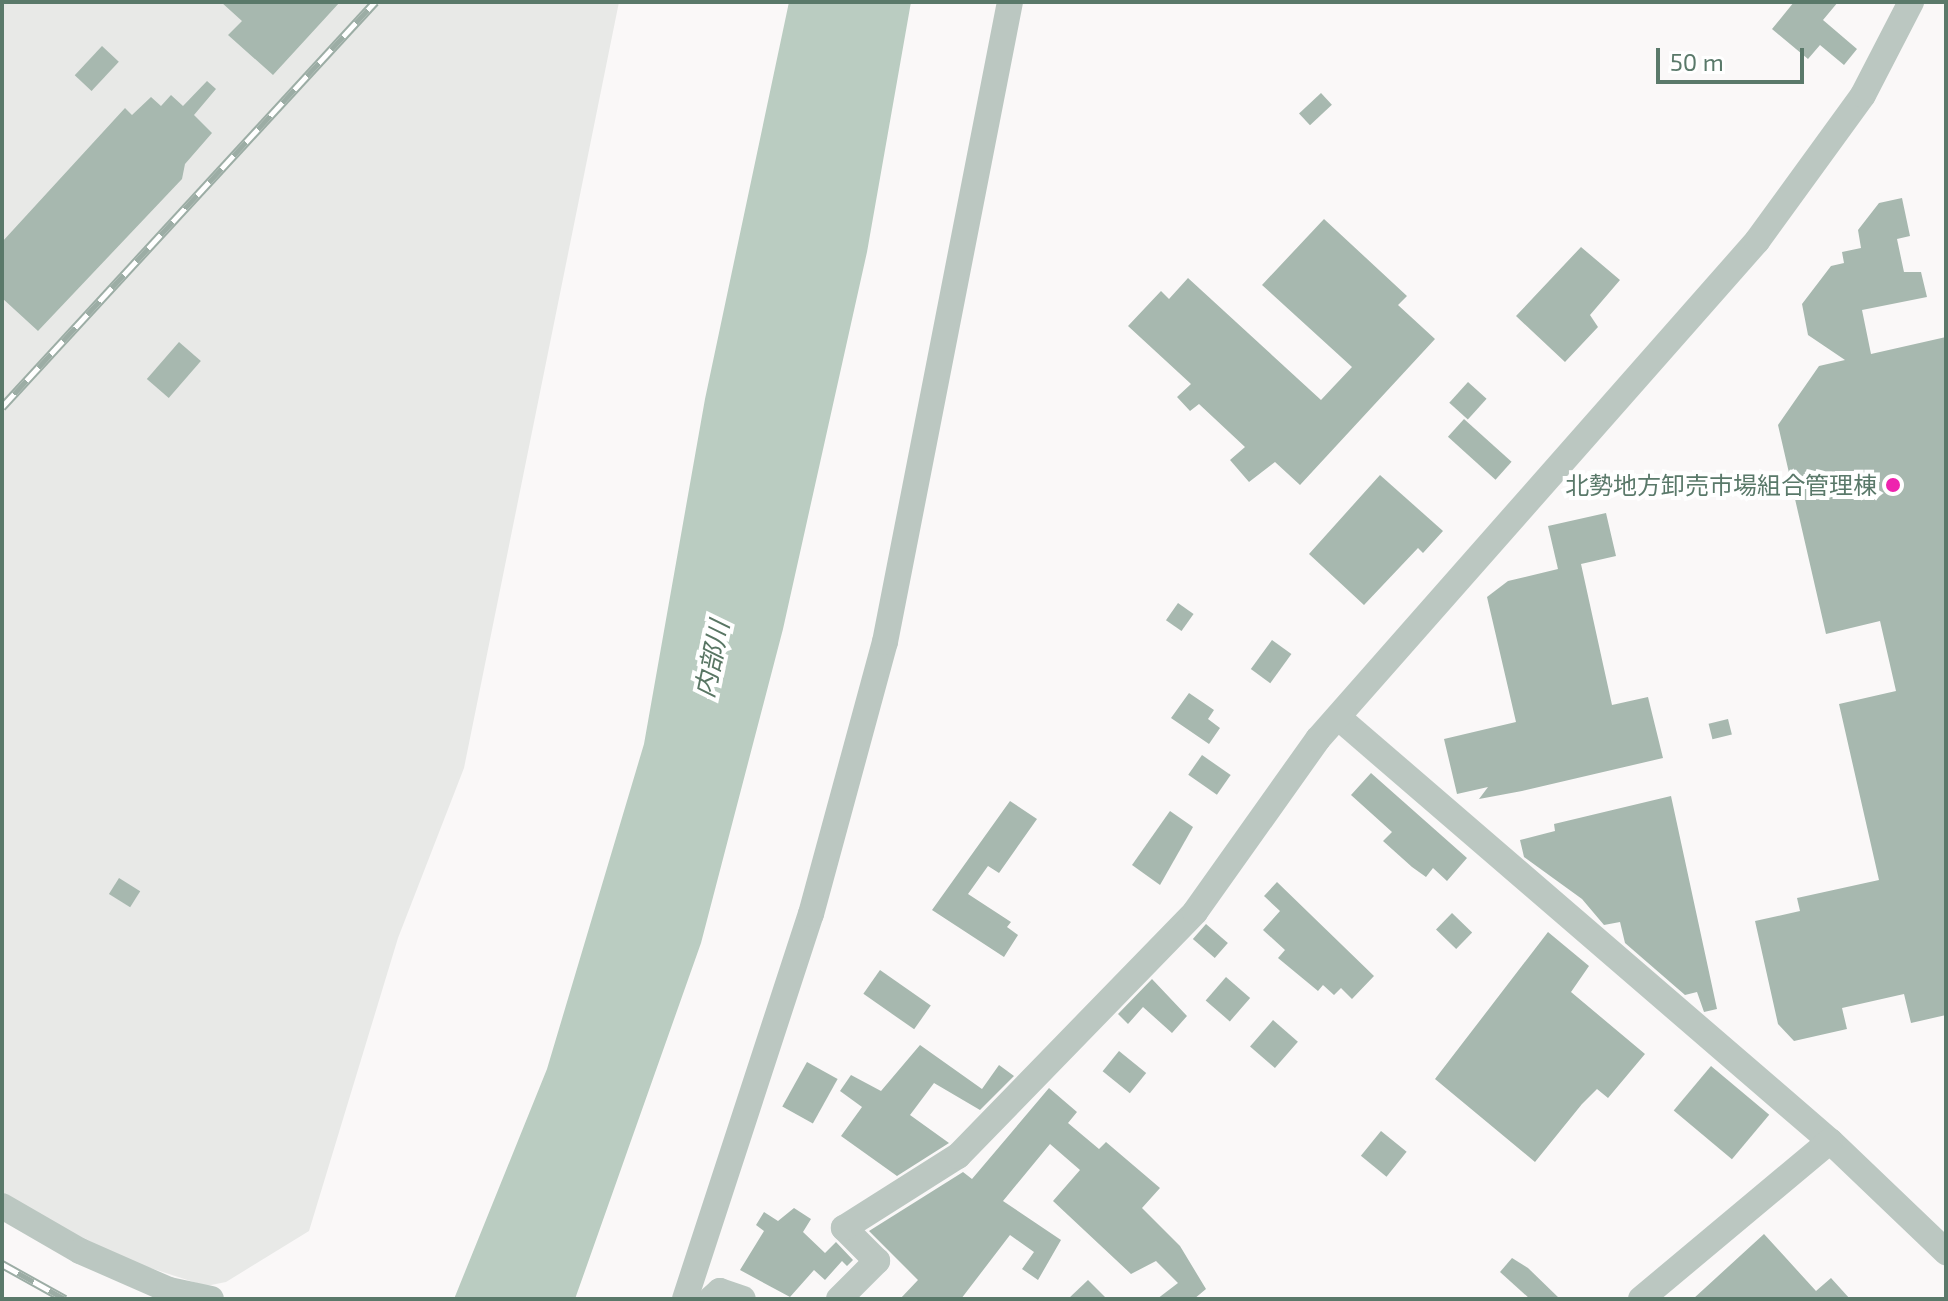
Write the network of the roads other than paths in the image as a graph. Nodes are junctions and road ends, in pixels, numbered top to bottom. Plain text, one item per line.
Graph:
1 (1010, 2) edge
2 (1911, 2) edge
3 (1339, 718) junction
4 (1830, 1141) junction
5 (2, 1206) edge
6 (1946, 1252) edge
7 (211, 1299) edge
8 (685, 1299) edge
9 (711, 1299) edge
10 (743, 1299) edge
11 (839, 1299) edge
12 (1641, 1299) edge

1 - 8 street
2 - 3 street
3 - 4 street
3 - 11 street
4 - 6 street
4 - 12 street
5 - 7 street
9 - 10 street

